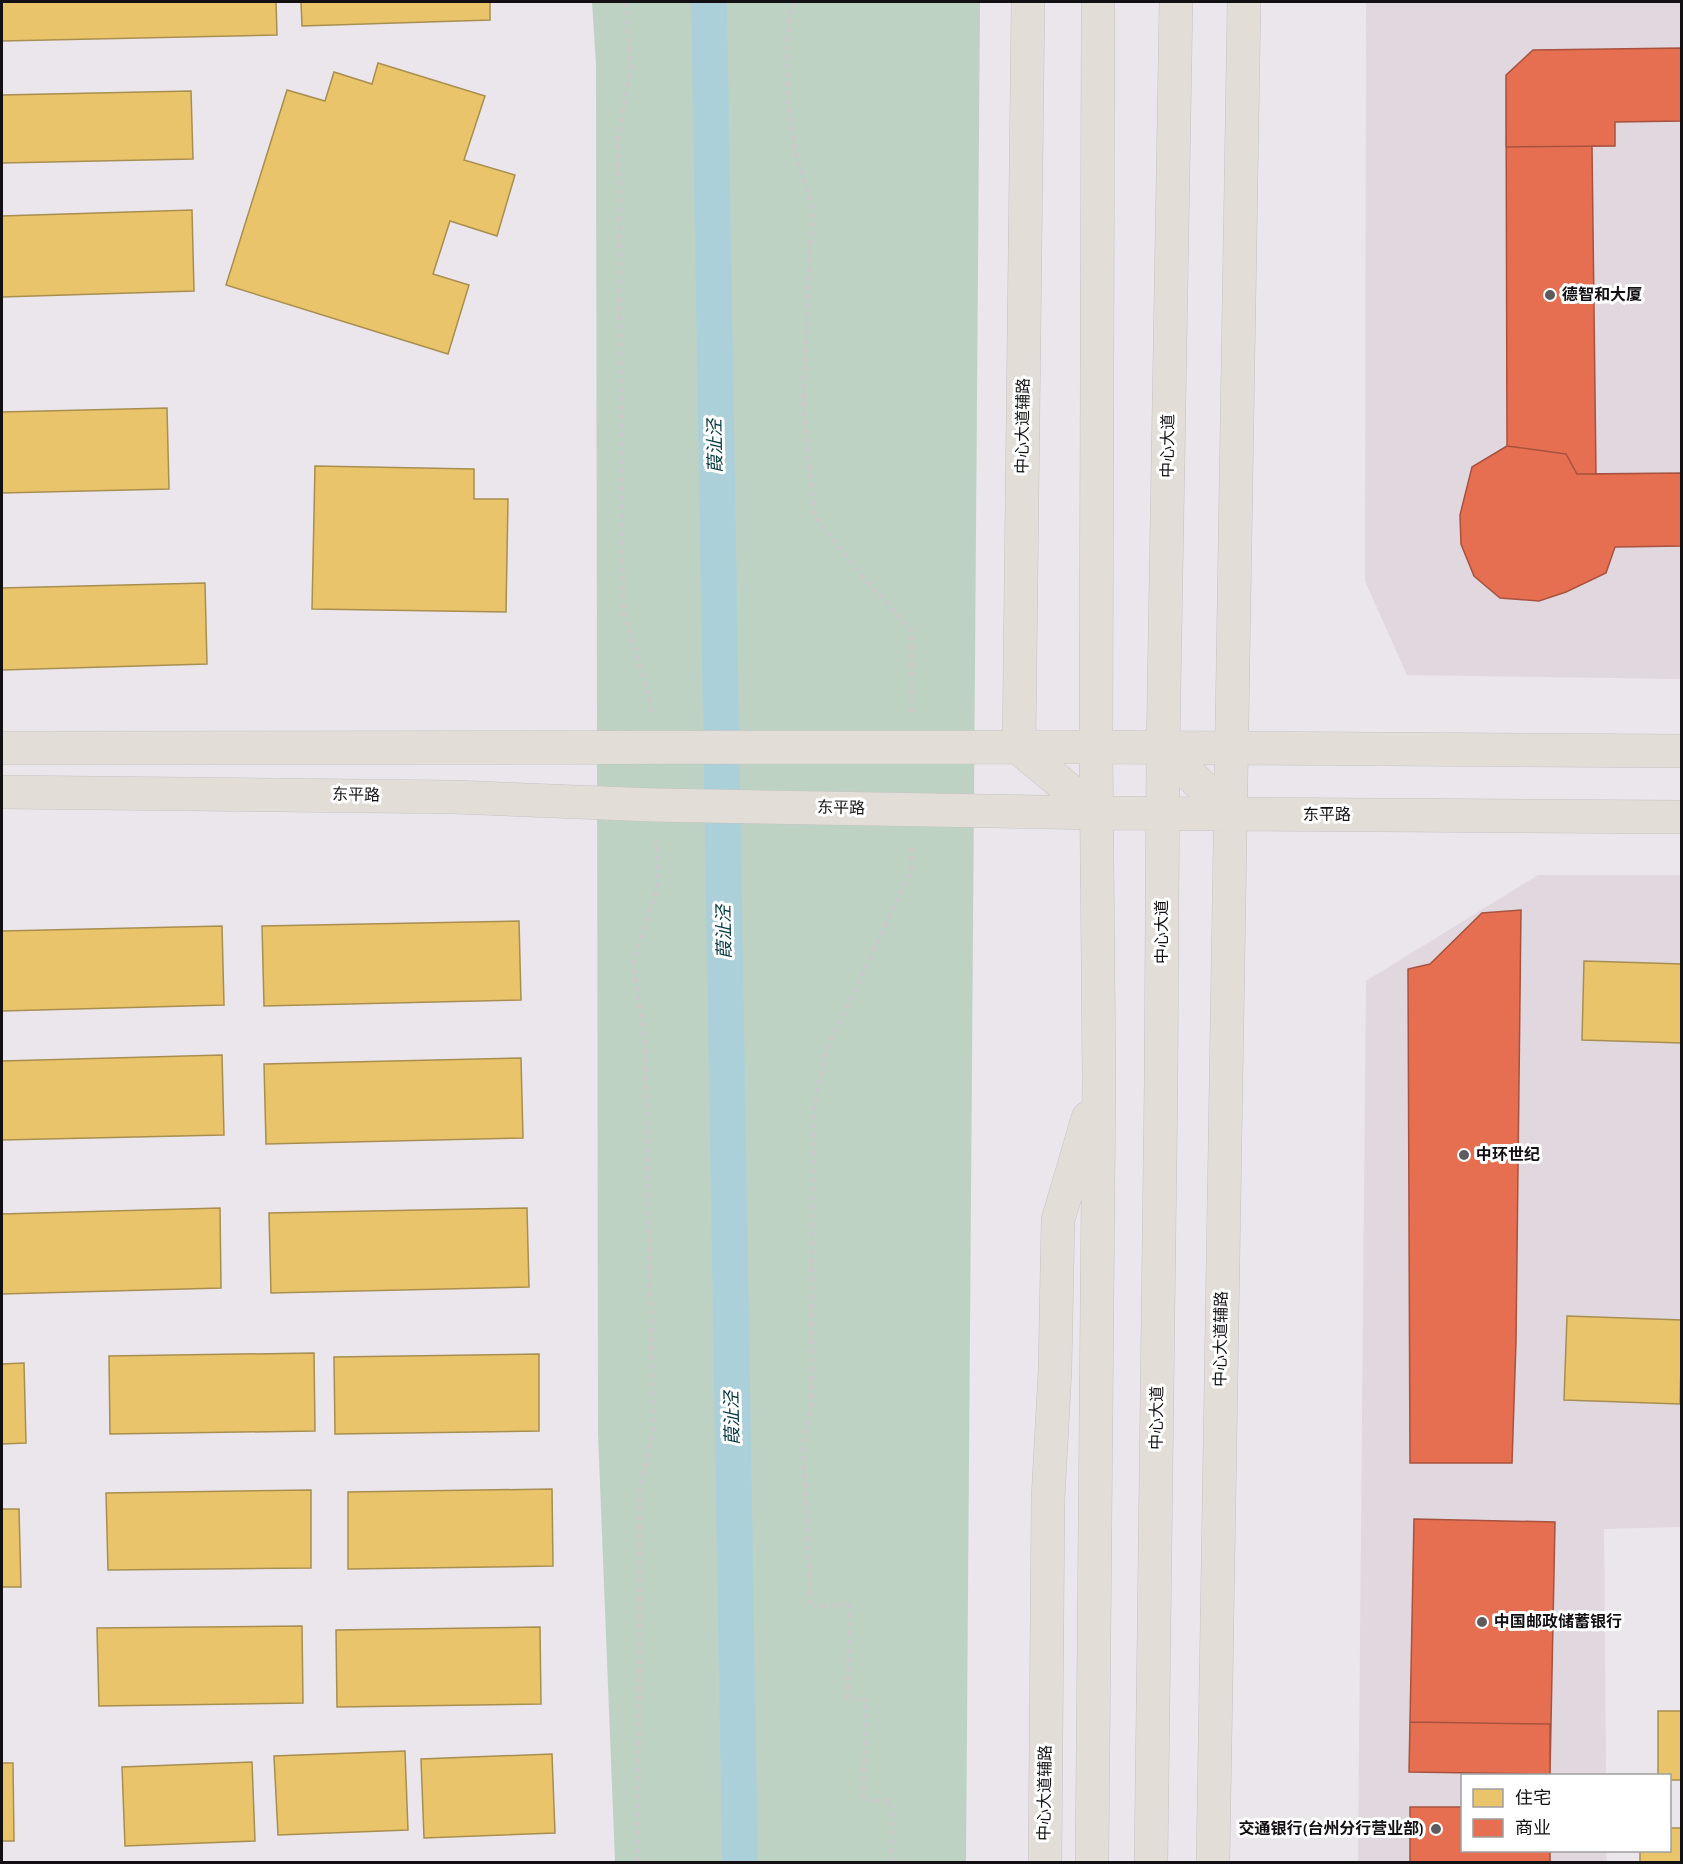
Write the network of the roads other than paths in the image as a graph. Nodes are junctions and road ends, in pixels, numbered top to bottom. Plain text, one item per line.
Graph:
1 (1028, 2) edge
2 (1098, 2) edge
3 (1176, 2) edge
4 (1244, 2) edge
5 (1096, 747) junction
6 (2, 748) edge
7 (1018, 748) junction
8 (1163, 749) junction
9 (1232, 750) junction
10 (1682, 751) edge
11 (2, 792) edge
12 (1097, 813) junction
13 (1163, 813) junction
14 (1232, 815) junction
15 (1682, 817) edge
16 (1099, 1079) junction
17 (1045, 1863) edge
18 (1092, 1863) edge
19 (1151, 1863) edge
20 (1213, 1863) edge

1 - 7 main road, 中心大道辅路
2 - 5 main road
3 - 8 main road, 中心大道
4 - 9 main road, 中心大道辅路
5 - 7 main road
5 - 8 main road
5 - 12 main road
6 - 7 main road
7 - 12 main road
8 - 9 main road
8 - 13 main road, 中心大道
8 - 14 main road
9 - 10 main road
9 - 14 main road, 中心大道辅路
11 - 12 main road, 东平路
12 - 13 main road, 东平路
12 - 16 main road
13 - 14 main road, 东平路
13 - 19 main road, 中心大道
14 - 15 main road, 东平路
14 - 20 main road, 中心大道辅路
16 - 17 main road, 中心大道辅路
16 - 18 main road

